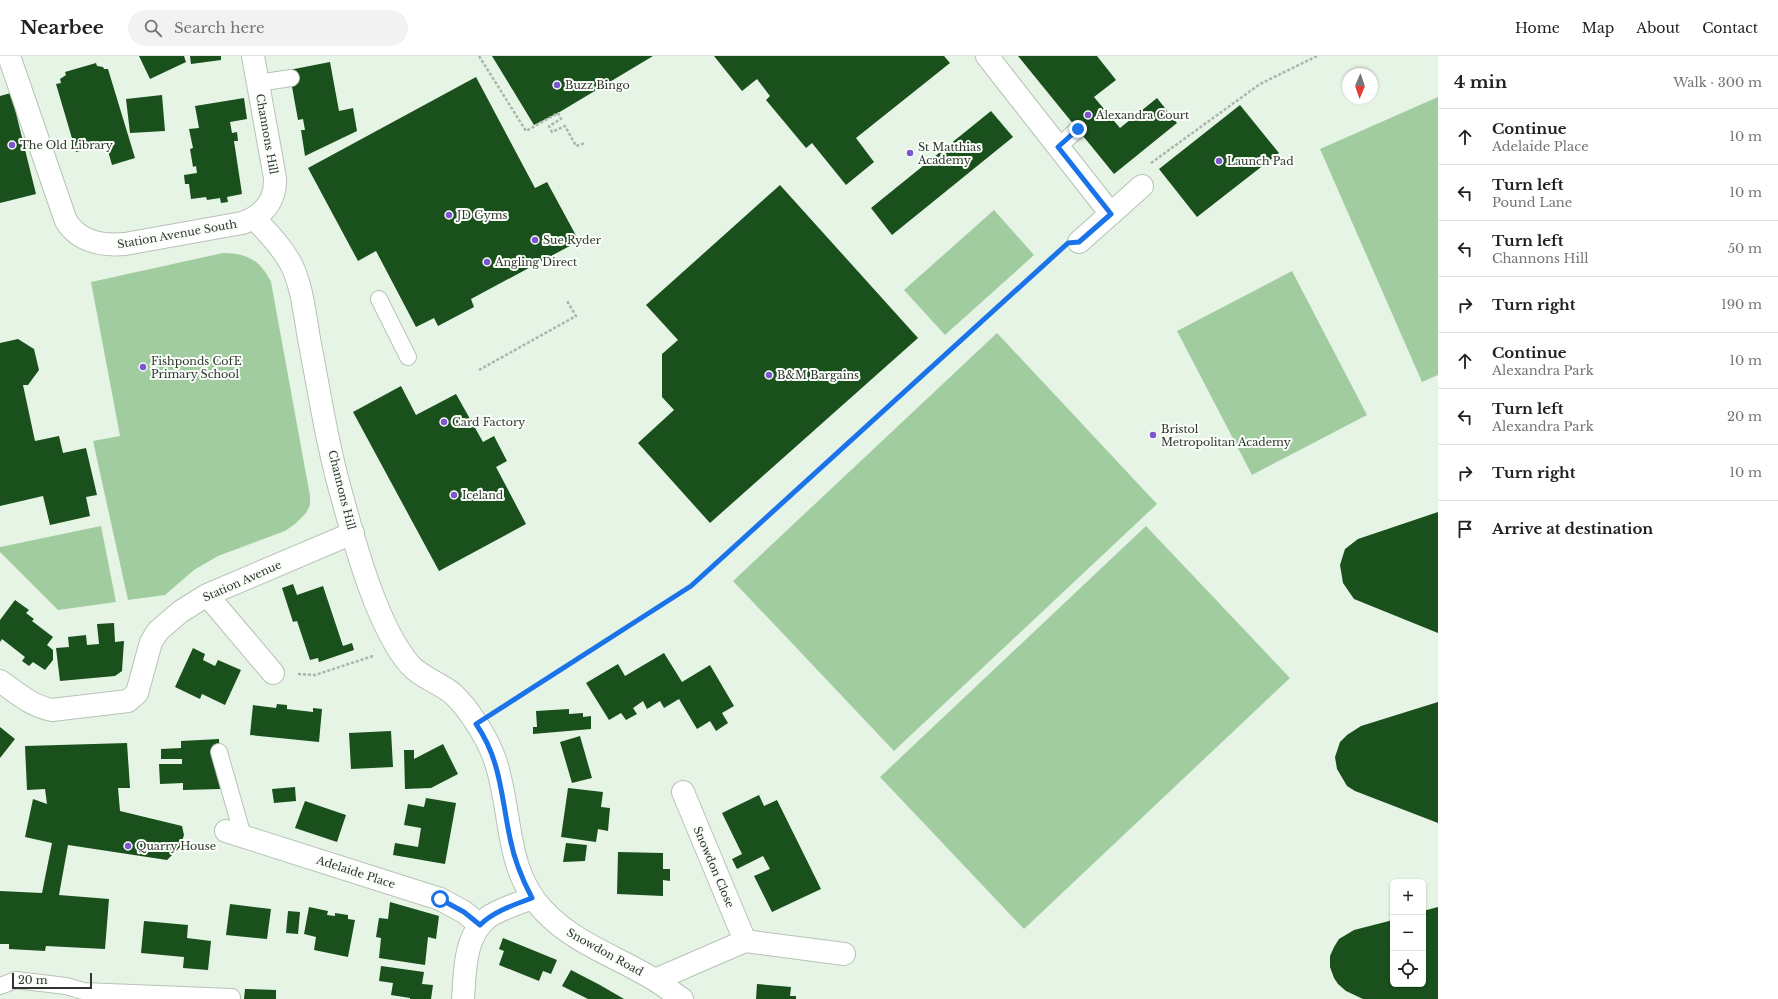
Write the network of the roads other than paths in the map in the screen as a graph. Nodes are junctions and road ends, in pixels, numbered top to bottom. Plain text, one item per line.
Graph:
1 (9, 56) edge
2 (253, 56) edge
3 (987, 56) edge
4 (291, 78) dead end
5 (258, 83) junction
6 (1078, 129) dead end
7 (1058, 147) junction
8 (1142, 186) road end
9 (1111, 214) junction
10 (254, 218) junction
11 (1079, 242) road end
12 (380, 299) dead end
13 (408, 357) dead end
14 (353, 533) junction
15 (207, 595) junction
16 (273, 673) road end
17 (0, 681) edge
18 (219, 752) dead end
19 (683, 792) dead end
20 (234, 833) joint
21 (532, 898) junction
22 (480, 925) junction
23 (745, 941) junction
24 (844, 954) dead end
25 (655, 980) junction
26 (0, 988) edge
27 (232, 997) dead end
28 (463, 999) edge
29 (682, 999) edge

1 - 10 street, Station Avenue South
2 - 5 street, Channons Hill
3 - 7 street
4 - 5 lane
5 - 10 street, Channons Hill
6 - 7 lane
7 - 9 street
8 - 9 street
9 - 11 street
10 - 14 street, Channons Hill
12 - 13 lane
14 - 15 street, Station Avenue
14 - 21 street, Channons Hill
15 - 16 street
15 - 17 street, Station Avenue
18 - 20 lane
19 - 23 street, Snowdon Close
20 - 22 street, Adelaide Place
21 - 22 street
21 - 25 street, Snowdon Road
22 - 28 street
23 - 24 street
23 - 25 street
25 - 29 street, Snowdon Road
26 - 27 lane

